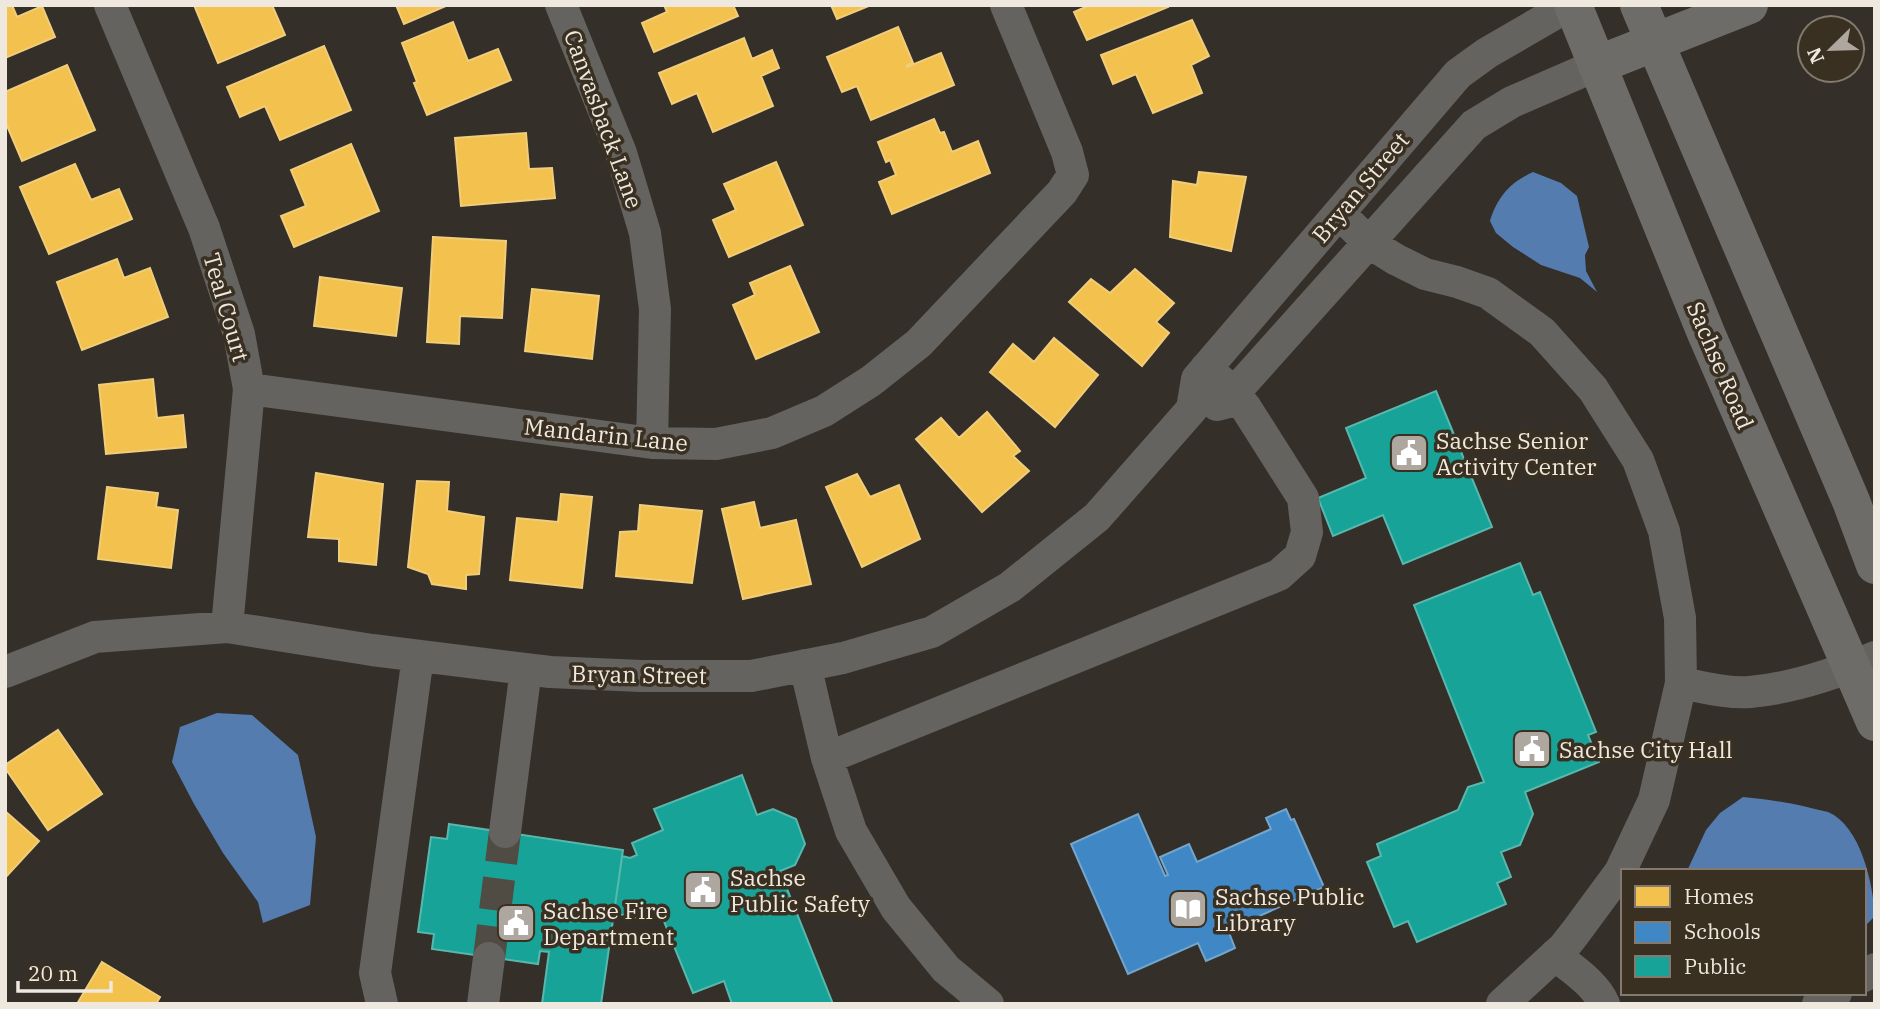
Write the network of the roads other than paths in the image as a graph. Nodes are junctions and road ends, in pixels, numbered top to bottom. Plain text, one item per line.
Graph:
1 (110, 5) edge
2 (561, 5) edge
3 (1006, 5) edge
4 (1572, 5) edge
5 (1639, 5) edge
6 (1749, 5) edge
7 (1655, 43) junction
8 (1597, 65) junction
9 (1339, 213) junction
10 (1368, 242) junction
11 (1206, 368) junction
12 (248, 389) junction
13 (1234, 393) junction
14 (1192, 409) junction
15 (652, 443) junction
16 (1875, 565) edge
17 (227, 626) junction
18 (418, 656) junction
19 (1863, 662) edge
20 (805, 665) junction
21 (526, 669) junction
22 (5, 672) edge
23 (1681, 683) junction
24 (1875, 722) edge
25 (827, 758) junction
26 (505, 832) tunnel mouth
27 (1621, 869) edge
28 (1621, 870) edge
29 (1555, 955) junction
30 (489, 958) tunnel mouth
31 (382, 1004) edge
32 (483, 1004) edge
33 (988, 1004) edge
34 (1502, 1004) edge
35 (1604, 1004) edge

1 - 12 street, Teal Court
2 - 15 street, Canvasback Lane
3 - 15 street, Mandarin Lane
4 - 8 main road, Sachse Road
4 - 9 street, Bryan Street
5 - 7 main road
6 - 7 main road
7 - 8 main road
7 - 16 main road
8 - 10 street, Bryan Street
8 - 19 main road, Sachse Road
9 - 10 street
9 - 11 street, Bryan Street
10 - 13 street, Bryan Street
10 - 23 street
11 - 13 street
11 - 14 street, Bryan Street
12 - 15 street, Mandarin Lane
12 - 17 street, Teal Court
13 - 14 street, Bryan Street
13 - 25 street
14 - 20 street, Bryan Street
17 - 18 street, Bryan Street
17 - 22 street, Bryan Street
18 - 21 street, Bryan Street
18 - 31 street
19 - 23 street
19 - 24 main road, Sachse Road
20 - 21 street, Bryan Street
20 - 25 street
21 - 26 street
23 - 27 street
25 - 33 street
28 - 29 street
29 - 34 street
29 - 35 street
30 - 32 street

